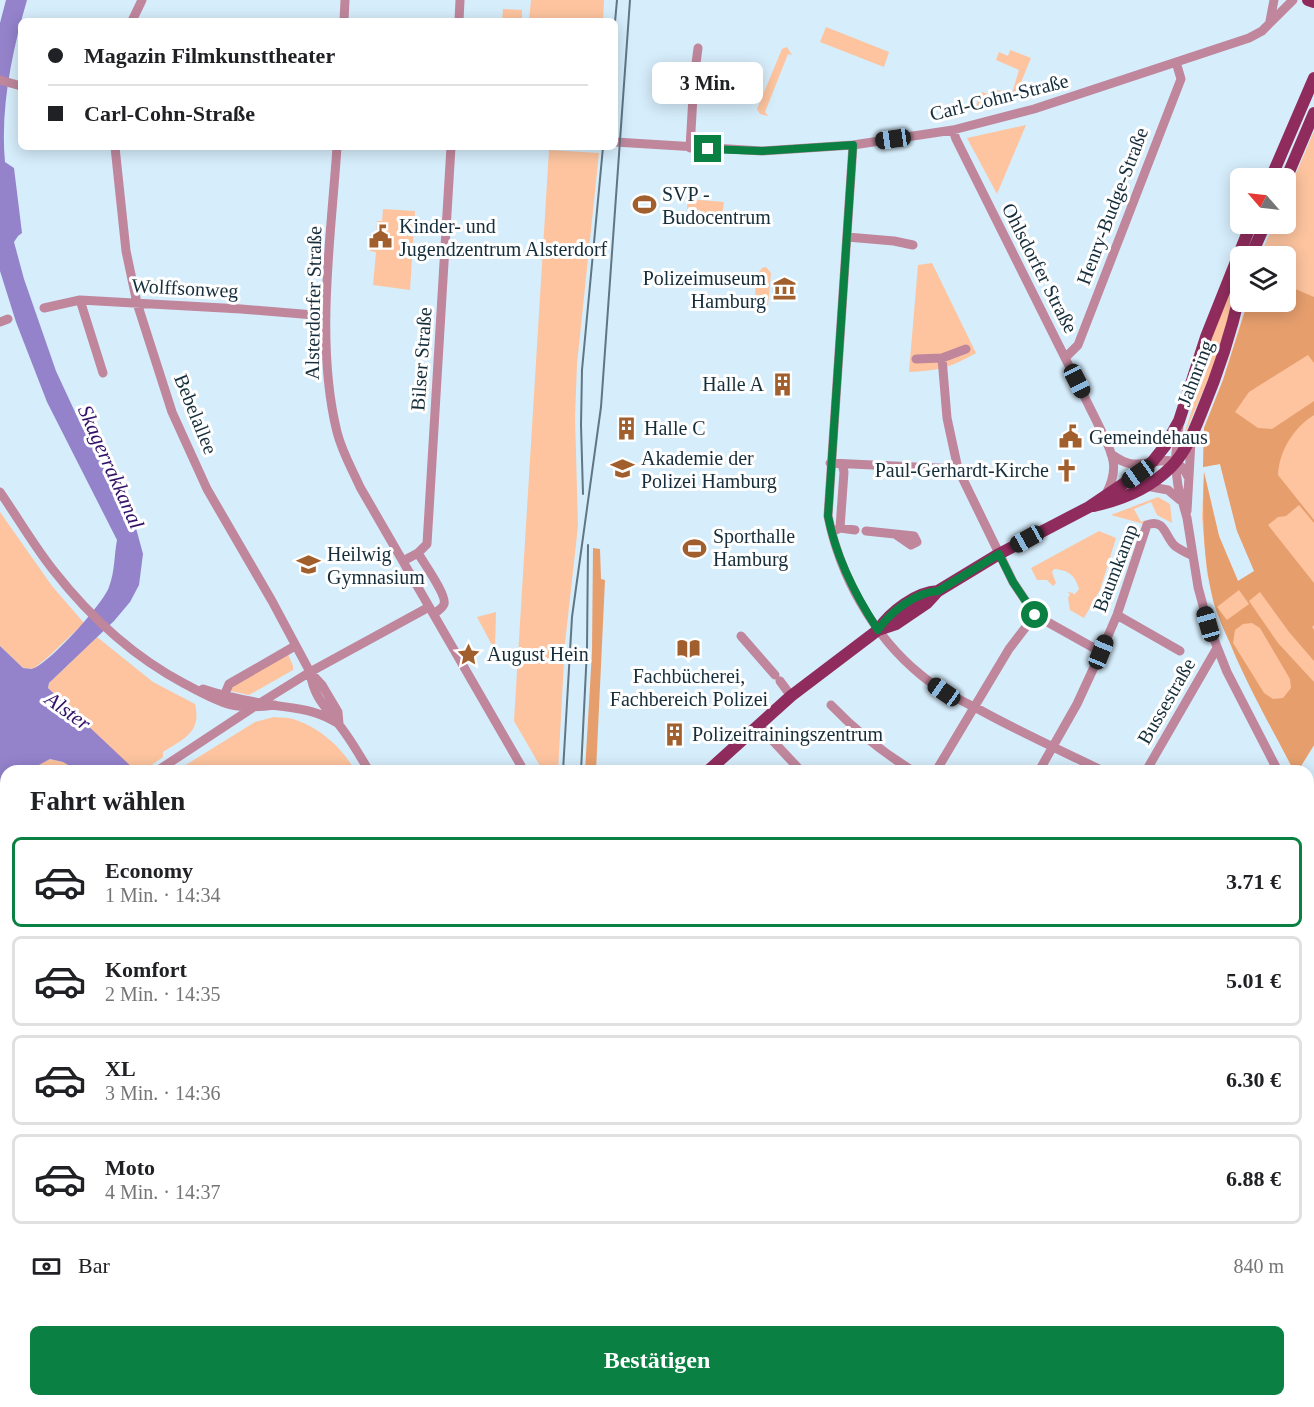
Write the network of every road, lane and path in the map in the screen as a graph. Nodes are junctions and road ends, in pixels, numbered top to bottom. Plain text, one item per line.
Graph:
1 (142, 0) edge
2 (345, 0) edge
3 (460, 0) edge
4 (1274, 0) edge
5 (1293, 0) edge
6 (1308, 0) edge
7 (1314, 2) edge
8 (133, 18) edge
9 (344, 18) edge
10 (459, 18) edge
11 (1268, 25) junction
12 (698, 48) dead end
13 (1176, 63) junction
14 (1314, 78) edge
15 (0, 80) edge
16 (18, 85) edge
17 (1314, 113) edge
18 (953, 130) junction
19 (618, 142) edge
20 (853, 145) junction
21 (690, 148) junction
22 (115, 150) edge
23 (337, 150) edge
24 (451, 150) edge
25 (1275, 168) edge
26 (1290, 168) edge
27 (1247, 234) edge
28 (847, 237) junction
29 (913, 245) dead end
30 (80, 300) junction
31 (137, 303) junction
32 (44, 308) dead end
33 (1235, 312) edge
34 (326, 316) junction
35 (966, 349) dead end
36 (942, 358) junction
37 (1065, 358) junction
38 (916, 359) dead end
39 (103, 373) dead end
40 (1181, 415) junction
41 (1193, 433) junction
42 (1111, 454) junction
43 (1153, 461) junction
44 (1175, 462) junction
45 (830, 463) junction
46 (842, 464) junction
47 (958, 469) junction
48 (1188, 477) junction
49 (1146, 486) junction
50 (0, 492) edge
51 (1106, 494) junction
52 (1182, 502) junction
53 (1089, 507) junction
54 (1186, 518) junction
55 (855, 530) dead end
56 (835, 531) junction
57 (866, 531) dead end
58 (895, 534) dead end
59 (418, 553) junction
60 (999, 554) junction
61 (1192, 556) junction
62 (404, 561) junction
63 (432, 610) junction
64 (1035, 615) junction
65 (1117, 615) junction
66 (878, 630) junction
67 (741, 636) dead end
68 (295, 646) junction
69 (1217, 648) junction
70 (1180, 651) dead end
71 (1101, 652) junction
72 (310, 672) junction
73 (791, 696) junction
74 (224, 700) junction
75 (831, 705) dead end
76 (255, 706) junction
77 (973, 707) junction
78 (339, 724) junction
79 (758, 725) junction
80 (225, 726) junction
81 (1053, 747) junction
82 (166, 765) edge
83 (365, 765) edge
84 (521, 765) edge
85 (715, 765) edge
86 (795, 765) edge
87 (903, 765) edge
88 (939, 765) edge
89 (1042, 765) edge
90 (1090, 765) edge
91 (1149, 765) edge
92 (1275, 765) edge

1 - 8 street
2 - 9 street
3 - 10 street
4 - 11 street
5 - 11 street, Carl-Cohn-Straße
6 - 7 main road
11 - 13 street, Carl-Cohn-Straße
12 - 21 street
13 - 18 street, Carl-Cohn-Straße
13 - 37 street, Henry-Budge-Straße
14 - 25 main road
15 - 16 street
17 - 26 main road
18 - 20 street, Carl-Cohn-Straße
18 - 37 street, Ohlsdorfer Straße
19 - 21 street, Carl-Cohn-Straße
20 - 21 street, Carl-Cohn-Straße
20 - 28 street
22 - 31 street, Bebelallee
23 - 34 street, Alsterdorfer Straße
24 - 59 street, Bilser Straße
27 - 40 main road, Jahnring
28 - 29 street
28 - 45 street
30 - 31 street, Wolffsonweg
30 - 32 street, Wolffsonweg
30 - 39 street
31 - 34 street, Wolffsonweg
31 - 68 street, Bebelallee
33 - 41 main road, Jahnring
34 - 62 street, Alsterdorfer Straße
35 - 36 street
36 - 38 street
36 - 47 street
37 - 42 street, Ohlsdorfer Straße
40 - 43 main road, Jahnring
40 - 44 street
41 - 44 main road, Jahnring
41 - 48 street
42 - 43 street
42 - 51 street, Ohlsdorfer Straße
43 - 44 street
43 - 51 main road, Jahnring
44 - 48 street
44 - 49 main road, Jahnring
44 - 52 street
45 - 46 street
45 - 56 street
46 - 47 street
46 - 56 street
47 - 60 street
48 - 54 street
49 - 52 street
49 - 53 main road, Jahnring
50 - 74 street
51 - 53 main road, Jahnring
52 - 54 street
53 - 60 main road
54 - 61 street
55 - 56 street
56 - 66 street
57 - 58 street
59 - 62 street
59 - 63 street
60 - 64 street
60 - 66 main road
61 - 65 street, Baumkamp
61 - 69 street
62 - 63 street, Alsterdorfer Straße
63 - 72 street
63 - 84 street, Alsterdorfer Straße
64 - 71 street
64 - 77 street
65 - 70 street
65 - 71 street, Baumkamp
66 - 73 main road
66 - 77 street
67 - 73 street
68 - 72 street, Bebelallee
68 - 74 street
69 - 91 street, Bussestraße
69 - 92 street
71 - 81 street, Baumkamp
72 - 76 street
72 - 78 street, Bebelallee
73 - 79 main road
74 - 76 street
74 - 80 street
75 - 87 street
76 - 78 street
76 - 80 street
77 - 81 street
77 - 88 street
78 - 83 street, Bebelallee
79 - 85 main road
79 - 86 street
80 - 82 street
81 - 89 street, Baumkamp
81 - 90 street

